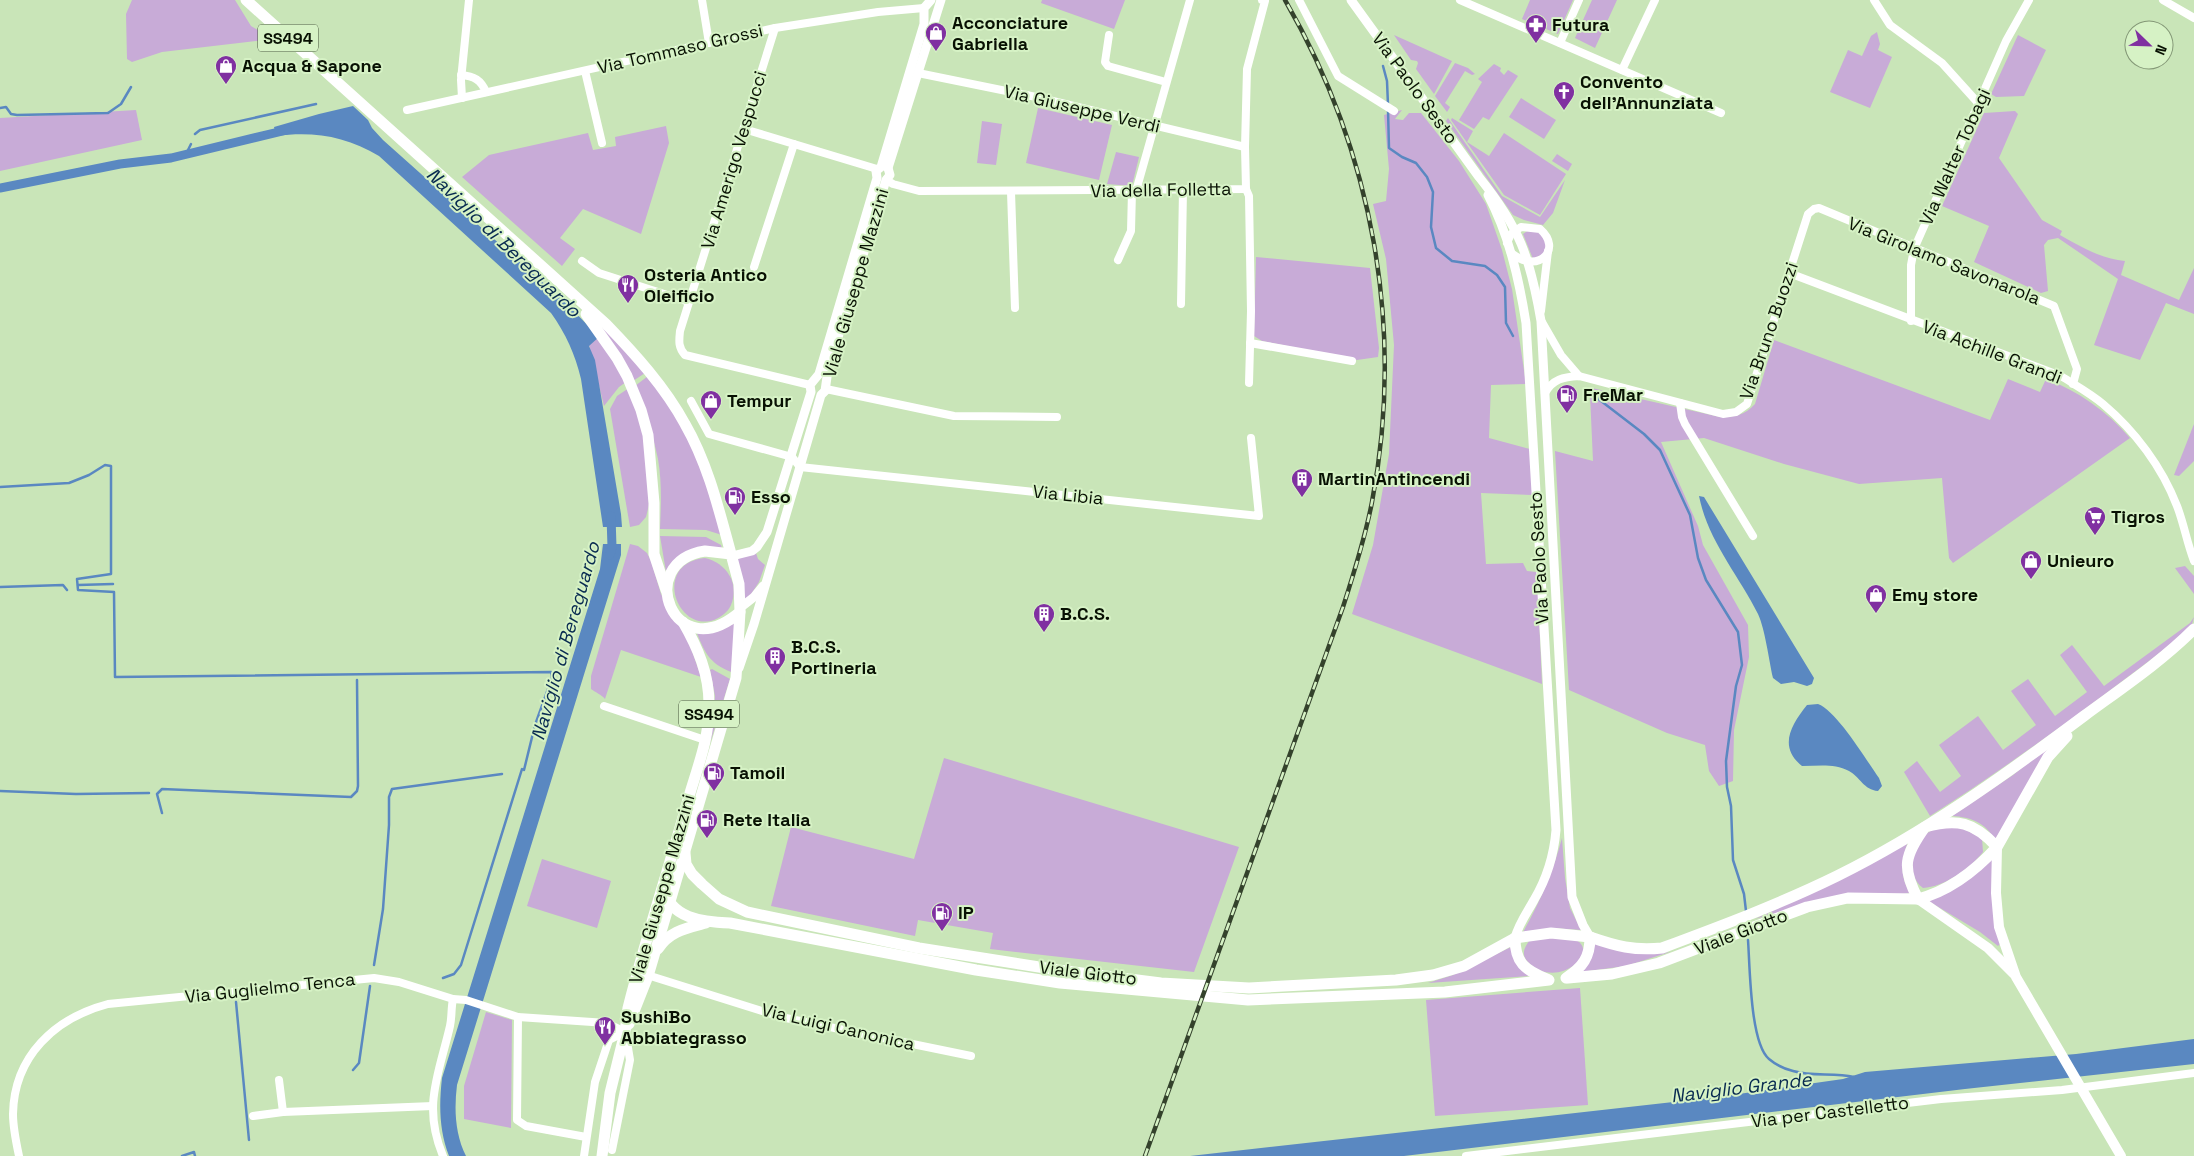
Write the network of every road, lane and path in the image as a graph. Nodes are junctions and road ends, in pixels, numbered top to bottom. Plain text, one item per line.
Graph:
1 (469, 0) edge
2 (702, 0) edge
3 (1190, 0) edge
4 (1264, 0) edge
5 (1298, 0) edge
6 (1351, 0) edge
7 (1460, 0) edge
8 (1483, 0) edge
9 (1580, 0) edge
10 (1655, 0) edge
11 (1874, 0) edge
12 (2029, 0) edge
13 (2163, 0) edge
14 (246, 1) edge
15 (927, 8) edge
16 (938, 8) edge
17 (1479, 8) junction
18 (2194, 18) edge
19 (775, 28) junction
20 (1109, 35) dead end
21 (709, 43) junction
22 (1560, 43) junction
23 (1622, 70) junction
24 (584, 71) junction
25 (918, 73) junction
26 (461, 75) junction
27 (1166, 82) junction
28 (486, 92) junction
29 (462, 98) junction
30 (1979, 104) junction
31 (406, 110) dead end
32 (1394, 111) dead end
33 (1721, 113) dead end
34 (1154, 125) junction
35 (744, 129) junction
36 (602, 143) dead end
37 (794, 144) junction
38 (1245, 147) junction
39 (882, 172) junction
40 (1479, 177) junction
41 (1246, 189) junction
42 (1183, 190) junction
43 (1134, 191) junction
44 (1011, 192) junction
45 (1814, 210) joint
46 (1516, 229) junction
47 (1507, 243) junction
48 (1914, 250) junction
49 (1548, 251) junction
50 (1511, 253) junction
51 (1118, 260) dead end
52 (582, 261) dead end
53 (1529, 262) junction
54 (754, 267) dead end
55 (1789, 273) junction
56 (560, 284) junction
57 (689, 302) junction
58 (1181, 304) dead end
59 (1014, 308) dead end
60 (1540, 321) junction
61 (1911, 321) junction
62 (1250, 343) junction
63 (1352, 361) dead end
64 (1579, 376) junction
65 (1248, 382) dead end
66 (2073, 384) junction
67 (812, 386) junction
68 (824, 390) junction
69 (1544, 395) junction
70 (691, 400) dead end
71 (1680, 403) junction
72 (1057, 417) dead end
73 (1251, 438) dead end
74 (792, 457) junction
75 (800, 467) junction
76 (1753, 536) dead end
77 (732, 555) junction
78 (2194, 561) edge
79 (766, 582) junction
80 (666, 590) junction
81 (740, 610) junction
82 (683, 622) junction
83 (2193, 629) edge
84 (736, 678) junction
85 (604, 706) dead end
86 (2085, 716) junction
87 (705, 740) junction
88 (1926, 827) junction
89 (1997, 847) junction
90 (685, 853) junction
91 (663, 887) junction
92 (1918, 899) junction
93 (670, 902) junction
94 (710, 922) junction
95 (1590, 936) junction
96 (1515, 938) junction
97 (655, 954) junction
98 (639, 966) junction
99 (648, 976) junction
100 (2016, 976) junction
101 (1566, 978) junction
102 (1549, 980) junction
103 (453, 999) junction
104 (518, 1017) junction
105 (625, 1032) junction
106 (971, 1056) dead end
107 (2194, 1073) edge
108 (279, 1080) dead end
109 (433, 1106) junction
110 (283, 1112) junction
111 (253, 1116) dead end
112 (586, 1137) junction
113 (607, 1153) edge
114 (19, 1156) edge
115 (443, 1156) edge
116 (584, 1156) edge
117 (1466, 1156) edge
118 (2121, 1156) edge

1 - 26 street
2 - 21 street
3 - 27 street
4 - 38 street, Via della Folletta
5 - 32 street
6 - 40 street, Via Paolo Sesto
7 - 17 street
8 - 17 street
9 - 22 street
10 - 23 street
11 - 30 street
12 - 30 street, Via Walter Tobagi
13 - 18 street
14 - 56 main road, SS494
15 - 16 street
15 - 16 street
15 - 19 street, Via Tommaso Grossi
15 - 39 street, Viale Giuseppe Mazzini
16 - 25 street, Viale Giuseppe Mazzini
17 - 22 street
19 - 21 street, Via Tommaso Grossi
19 - 35 street, Via Amerigo Vespucci
20 - 27 street
21 - 24 street, Via Tommaso Grossi
22 - 23 street
23 - 33 street
24 - 28 street, Via Tommaso Grossi
24 - 36 street, Via Tommaso Grossi
25 - 34 street, Via Giuseppe Verdi
25 - 39 street, Viale Giuseppe Mazzini
26 - 28 street
26 - 29 street
27 - 34 street
28 - 29 street, Via Tommaso Grossi
29 - 31 street, Via Tommaso Grossi
30 - 48 street, Via Walter Tobagi
34 - 38 street, Via Giuseppe Verdi
34 - 43 street
35 - 37 street, Via della Folletta
35 - 57 street, Via Amerigo Vespucci
37 - 39 street, Via della Folletta
37 - 54 street
38 - 41 street, Via della Folletta
39 - 44 street, Via della Folletta
39 - 67 street, Viale Giuseppe Mazzini
39 - 68 street, Viale Giuseppe Mazzini
40 - 46 street, Via Paolo Sesto
40 - 47 street, Via Paolo Sesto
41 - 42 street, Via della Folletta
41 - 62 street
42 - 43 street, Via della Folletta
42 - 58 street
43 - 44 street, Via della Folletta
43 - 51 street
44 - 59 street
45 - 48 street, Via Girolamo Savonarola
45 - 55 street, Via Bruno Buozzi
46 - 47 street
46 - 49 street
46 - 53 street, Via Paolo Sesto
47 - 50 street, Via Paolo Sesto
48 - 61 street, Via Walter Tobagi
48 - 66 street, Via Girolamo Savonarola
49 - 53 street
49 - 60 street, Via Paolo Sesto
50 - 53 street
50 - 96 street, Via Paolo Sesto
52 - 57 street
53 - 60 street, Via Paolo Sesto
55 - 61 street, Via Achille Grandi
55 - 71 street, Via Bruno Buozzi
56 - 77 main road, SS494
56 - 80 main road, SS494
57 - 67 street, Via Amerigo Vespucci
60 - 64 street
60 - 69 street, Via Paolo Sesto
61 - 66 street, Via Achille Grandi
62 - 63 street
62 - 65 street
64 - 69 street, Via Bruno Buozzi
64 - 71 street, Via Bruno Buozzi
66 - 78 street, Via Achille Grandi
67 - 68 street
67 - 68 street
67 - 74 street, Viale Giuseppe Mazzini
68 - 72 street
68 - 75 street, Viale Giuseppe Mazzini
69 - 95 street, Via Paolo Sesto
70 - 74 street
71 - 76 street
73 - 75 street, Via Libia
74 - 75 street
74 - 77 street, Viale Giuseppe Mazzini
75 - 79 street, Viale Giuseppe Mazzini
77 - 80 main road, Viale Giuseppe Mazzini
77 - 81 main road, Viale Giuseppe Mazzini / SS494
79 - 81 street, Viale Giuseppe Mazzini
79 - 84 street, Viale Giuseppe Mazzini
80 - 82 main road, Viale Giuseppe Mazzini / SS494
81 - 82 main road, Viale Giuseppe Mazzini
81 - 84 main road, Viale Giuseppe Mazzini / SS494
82 - 87 main road, Viale Giuseppe Mazzini / SS494
83 - 86 main road, Viale Giotto
84 - 90 main road, Viale Giuseppe Mazzini / SS494
85 - 87 street
86 - 88 main road, Viale Giotto
86 - 89 main road, Viale Giotto
87 - 91 main road, Viale Giuseppe Mazzini / SS494
88 - 89 main road, Viale Giotto
88 - 92 main road, Viale Giotto
88 - 95 main road, Viale Giotto
89 - 92 main road, Viale Giotto
89 - 100 main road
90 - 93 main road, Viale Giuseppe Mazzini / SS494
90 - 96 main road, Viale Giotto
91 - 93 main road
91 - 98 main road, Viale Giuseppe Mazzini / SS494
92 - 100 main road
92 - 101 main road, Viale Giotto
93 - 94 main road, Viale Giotto
93 - 97 main road, Viale Giuseppe Mazzini / SS494
94 - 97 main road, Viale Giotto
94 - 102 main road, Viale Giotto
95 - 96 main road, Viale Giotto
95 - 101 main road
96 - 102 main road
97 - 99 main road, Viale Giuseppe Mazzini / SS494
98 - 99 street
98 - 105 main road, Viale Giuseppe Mazzini / SS494
99 - 105 main road, Viale Giuseppe Mazzini / SS494
99 - 106 street, Via Luigi Canonica
100 - 118 main road
101 - 102 main road, Viale Giotto
103 - 104 street, Via Guglielmo Tenca
103 - 109 street
103 - 114 street, Via Guglielmo Tenca
104 - 105 street, Via Guglielmo Tenca
104 - 112 street
105 - 112 street
105 - 113 main road, SS494
107 - 117 street, Via per Castelletto
108 - 110 street
109 - 110 street
109 - 115 street
110 - 111 street
112 - 116 street

